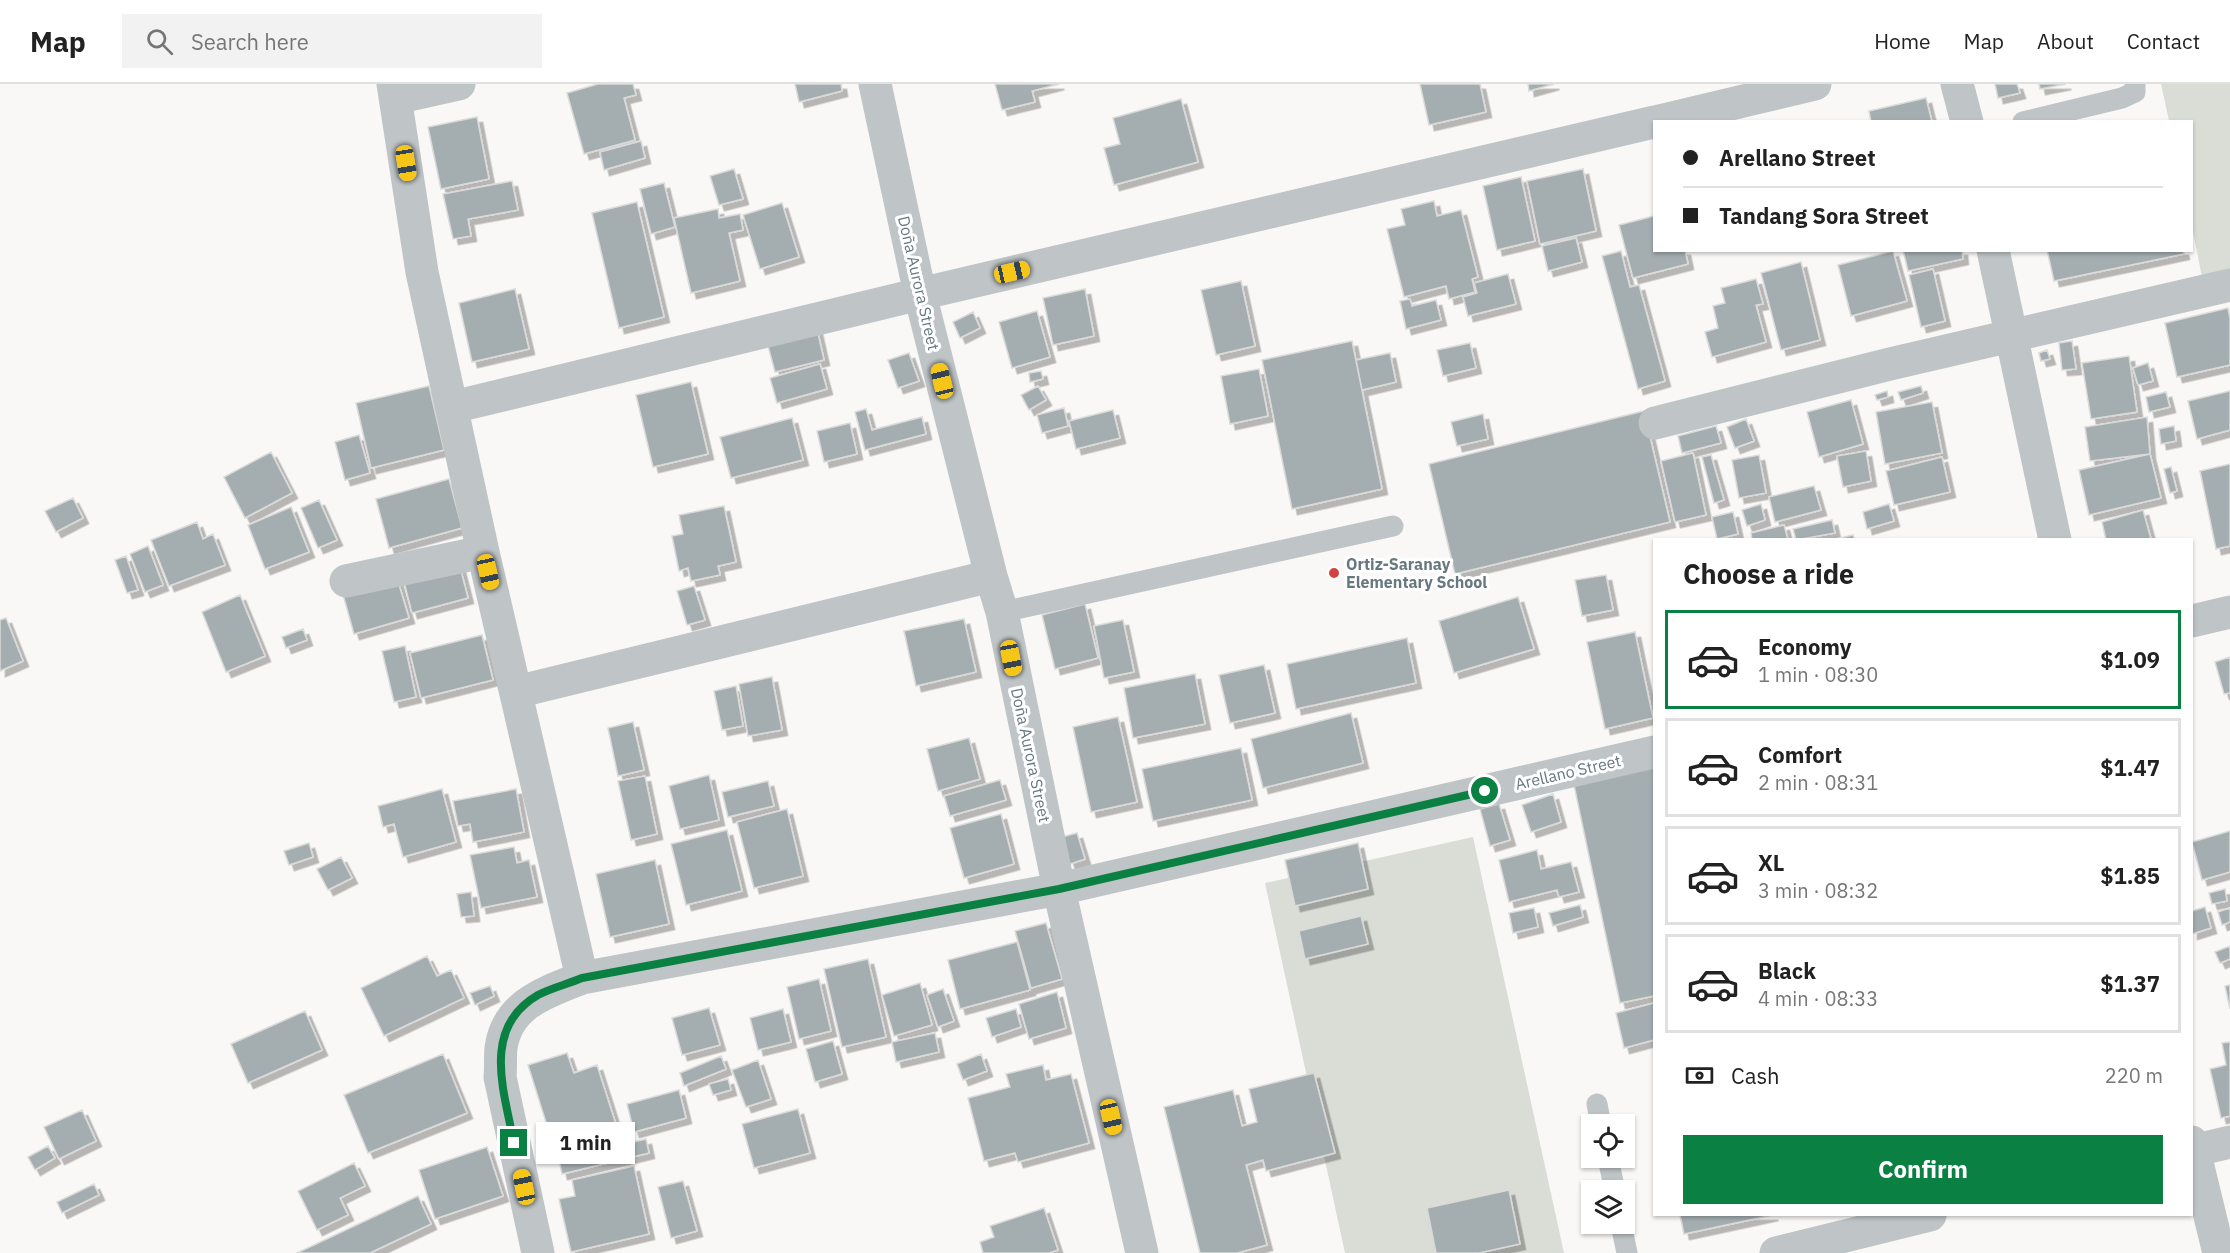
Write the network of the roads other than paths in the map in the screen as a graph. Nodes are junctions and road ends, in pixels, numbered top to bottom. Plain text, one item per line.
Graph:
1 (459, 84) edge
2 (875, 84) edge
3 (1815, 84) edge
4 (1957, 84) edge
5 (2135, 84) edge
6 (394, 91) edge
7 (1663, 120) edge
8 (1966, 120) edge
9 (2031, 120) edge
10 (1653, 122) edge
11 (1994, 252) edge
12 (2230, 285) edge
13 (920, 294) junction
14 (2011, 336) junction
15 (453, 407) junction
16 (1655, 423) dead end
17 (1393, 526) dead end
18 (2055, 538) edge
19 (483, 552) junction
20 (991, 576) junction
21 (346, 581) dead end
22 (1002, 612) junction
23 (2230, 612) edge
24 (2193, 621) edge
25 (516, 692) junction
26 (1653, 752) edge
27 (1059, 889) junction
28 (582, 978) junction
29 (2230, 1142) edge
30 (2193, 1148) edge
31 (2193, 1152) edge
32 (1926, 1216) edge
33 (1623, 1234) edge
34 (538, 1253) edge
35 (1142, 1253) edge
36 (1627, 1253) edge
37 (1776, 1253) edge
38 (2219, 1253) edge

1 - 6 street
2 - 13 street, Doña Aurora Street
3 - 7 street
4 - 8 street
5 - 9 lane
6 - 15 street
10 - 13 street
11 - 14 street
12 - 14 street
13 - 15 street
13 - 20 street, Doña Aurora Street
14 - 16 street
14 - 18 street
15 - 19 street
17 - 22 lane
19 - 21 street
19 - 25 street
20 - 22 street, Doña Aurora Street
20 - 25 street
22 - 27 street, Doña Aurora Street
23 - 24 street
25 - 28 street
26 - 27 street, Arellano Street
27 - 28 street, Arellano Street
27 - 35 street, Doña Aurora Street
28 - 34 street, Arellano Street
29 - 30 street
31 - 38 street
32 - 37 street
33 - 36 lane

